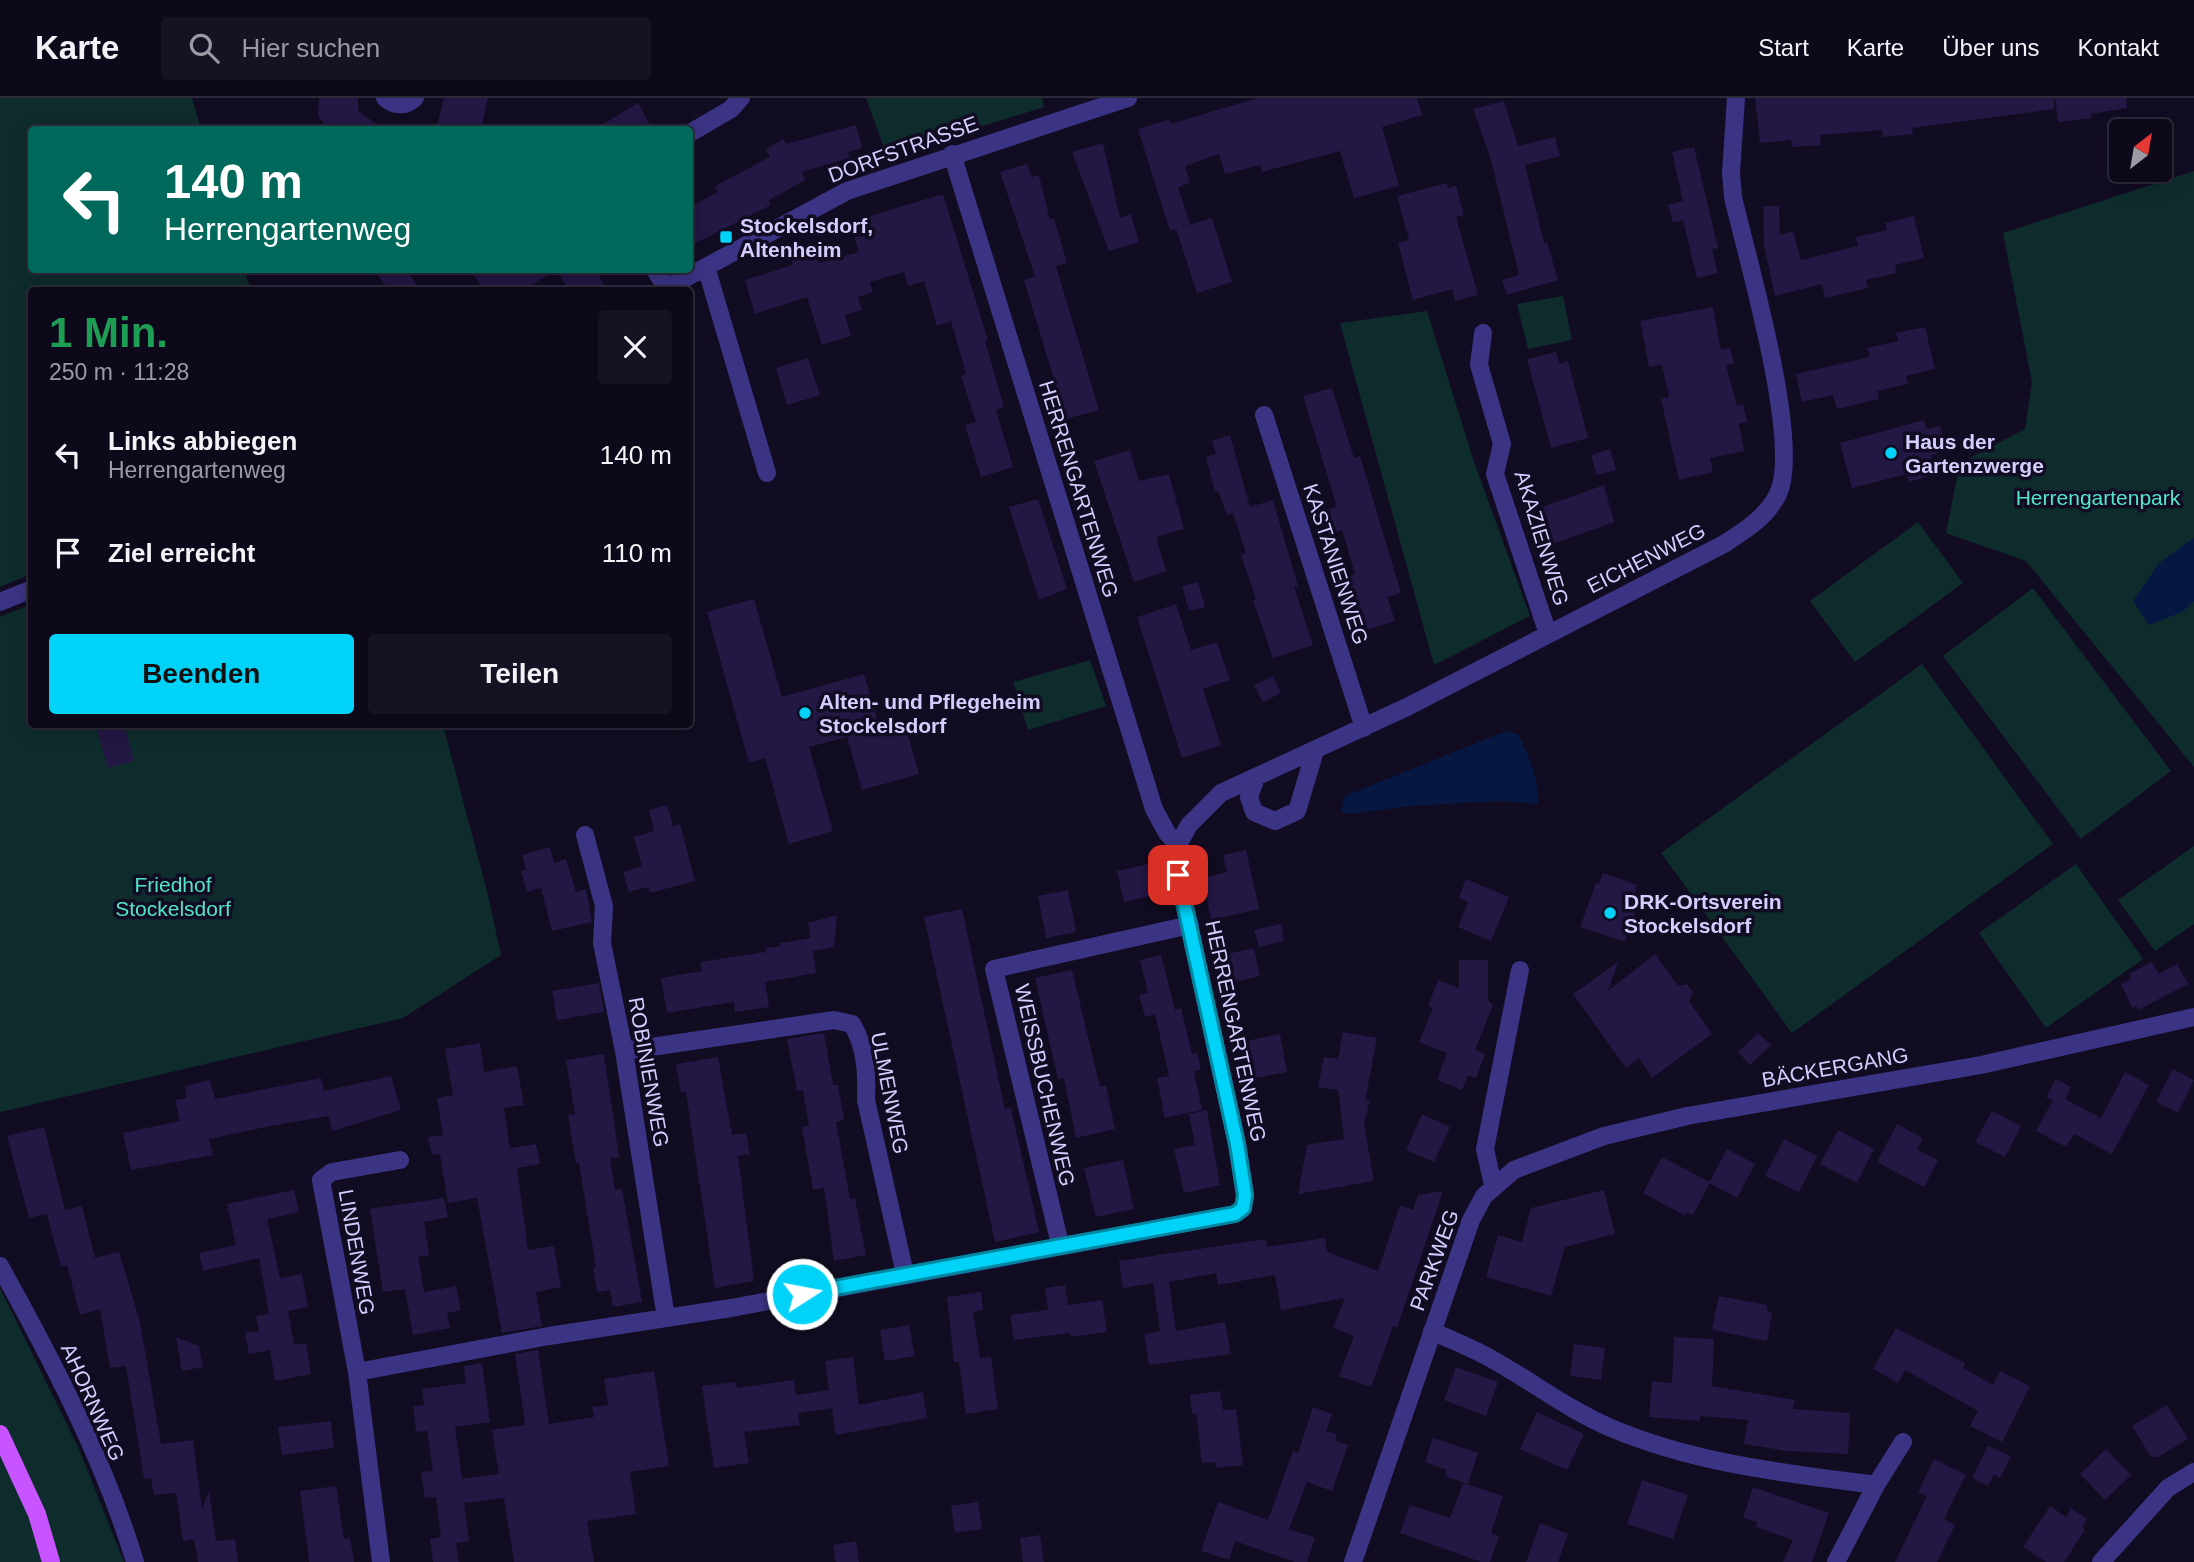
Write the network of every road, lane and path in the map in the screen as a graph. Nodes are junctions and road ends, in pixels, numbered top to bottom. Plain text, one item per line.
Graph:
1 (385, 98) edge
2 (415, 98) edge
3 (741, 98) edge
4 (1128, 98) edge
5 (1736, 98) edge
6 (693, 130) edge
7 (952, 153) junction
8 (706, 270) junction
9 (671, 287) edge
10 (1483, 333) dead end
11 (1264, 415) dead end
12 (767, 473) dead end
13 (28, 591) edge
14 (0, 602) edge
15 (1548, 634) junction
16 (1364, 728) junction
17 (1315, 751) junction
18 (1256, 778) junction
19 (585, 835) dead end
20 (1178, 845) junction
21 (1191, 925) junction
22 (1520, 970) dead end
23 (2194, 1017) edge
24 (624, 1051) junction
25 (400, 1160) dead end
26 (1493, 1185) junction
27 (1059, 1244) junction
28 (0, 1266) edge
29 (905, 1274) junction
30 (666, 1318) junction
31 (1432, 1331) junction
32 (357, 1372) junction
33 (0, 1434) edge
34 (1903, 1441) dead end
35 (2194, 1472) edge
36 (1876, 1485) junction
37 (51, 1562) edge
38 (135, 1562) edge
39 (381, 1562) edge
40 (1353, 1562) edge
41 (1836, 1562) edge
42 (2101, 1562) edge

1 - 2 street
3 - 6 street
4 - 7 street, DORFSTRASSE
5 - 15 street, EICHENWEG
7 - 8 street, DORFSTRASSE
7 - 20 street, HERRENGARTENWEG
8 - 9 street, DORFSTRASSE
8 - 12 street
10 - 15 street, AKAZIENWEG
11 - 16 street, KASTANIENWEG
13 - 14 street
15 - 16 street, EICHENWEG
16 - 17 street, EICHENWEG
17 - 18 street, EICHENWEG
17 - 18 street
18 - 20 street, EICHENWEG
19 - 24 street, ROBINIENWEG
20 - 21 street, HERRENGARTENWEG
21 - 27 street, HERRENGARTENWEG
21 - 27 street, WEISSBUCHENWEG
22 - 26 street
23 - 26 street, BÄCKERGANG
24 - 29 street, ULMENWEG
24 - 30 street, ROBINIENWEG
25 - 32 street, LINDENWEG
26 - 31 street, PARKWEG
27 - 29 street, HERRENGARTENWEG
28 - 38 street, AHORNWEG
29 - 30 street, HERRENGARTENWEG
30 - 32 street, HERRENGARTENWEG
31 - 36 street
31 - 40 street, PARKWEG
32 - 39 street, LINDENWEG
33 - 37 main road
34 - 36 street
35 - 42 street
36 - 41 street

